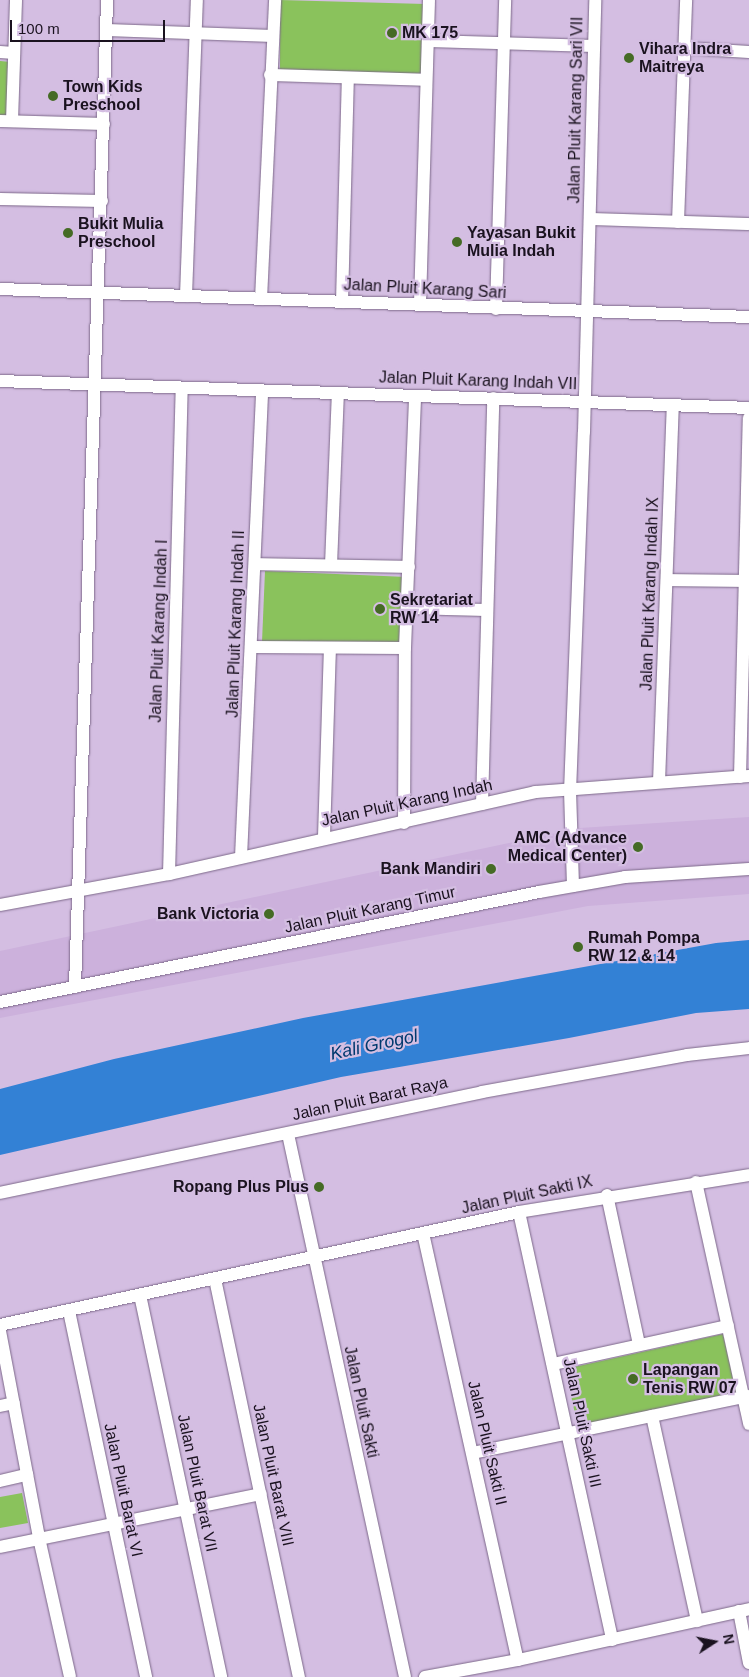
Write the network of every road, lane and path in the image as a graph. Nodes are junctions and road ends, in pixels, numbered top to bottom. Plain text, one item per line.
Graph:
1 (16, 0) edge
2 (107, 0) edge
3 (197, 0) edge
4 (274, 0) edge
5 (429, 0) edge
6 (505, 0) edge
7 (595, 0) edge
8 (686, 0) edge
9 (106, 30) junction
10 (196, 33) junction
11 (273, 36) junction
12 (429, 41) junction
13 (503, 43) junction
14 (594, 46) junction
15 (685, 48) junction
16 (0, 52) edge
17 (749, 52) edge
18 (14, 53) junction
19 (270, 75) junction
20 (348, 78) junction
21 (426, 80) junction
22 (6, 121) edge
23 (104, 124) junction
24 (0, 199) edge
25 (102, 201) junction
26 (590, 219) junction
27 (678, 222) junction
28 (749, 224) edge
29 (0, 289) edge
30 (99, 292) junction
31 (186, 296) junction
32 (261, 299) junction
33 (342, 302) junction
34 (420, 303) junction
35 (496, 308) junction
36 (587, 313) junction
37 (749, 317) edge
38 (0, 381) edge
39 (95, 382) junction
40 (182, 390) junction
41 (338, 392) junction
42 (262, 393) junction
43 (415, 396) junction
44 (493, 398) junction
45 (585, 400) junction
46 (673, 406) junction
47 (749, 408) edge
48 (749, 418) edge
49 (748, 543) edge
50 (255, 564) junction
51 (331, 565) junction
52 (409, 567) junction
53 (667, 580) junction
54 (744, 581) junction
55 (408, 608) junction
56 (486, 610) junction
57 (746, 620) edge
58 (252, 647) junction
59 (406, 648) junction
60 (330, 649) junction
61 (744, 777) edge
62 (660, 782) junction
63 (570, 792) junction
64 (482, 804) junction
65 (404, 824) junction
66 (324, 837) junction
67 (241, 857) junction
68 (749, 869) edge
69 (169, 874) junction
70 (573, 886) junction
71 (77, 890) junction
72 (0, 905) edge
73 (75, 987) junction
74 (0, 1002) edge
75 (749, 1048) edge
76 (288, 1134) junction
77 (749, 1175) edge
78 (696, 1182) junction
79 (0, 1193) edge
80 (607, 1195) junction
81 (519, 1212) junction
82 (423, 1234) junction
83 (313, 1258) junction
84 (215, 1279) junction
85 (140, 1295) junction
86 (69, 1310) junction
87 (0, 1325) edge
88 (728, 1326) junction
89 (0, 1331) edge
90 (639, 1344) junction
91 (553, 1364) junction
92 (746, 1396) edge
93 (14, 1403) junction
94 (0, 1406) edge
95 (652, 1416) junction
96 (749, 1424) edge
97 (567, 1434) junction
98 (473, 1453) junction
99 (26, 1475) junction
100 (0, 1482) edge
101 (261, 1494) junction
102 (186, 1509) junction
103 (113, 1524) junction
104 (39, 1538) junction
105 (0, 1547) edge
106 (744, 1610) edge
107 (697, 1621) junction
108 (612, 1640) junction
109 (518, 1660) junction
110 (749, 1663) edge
111 (70, 1677) edge
112 (146, 1677) edge
113 (221, 1677) edge
114 (299, 1677) edge
115 (405, 1677) edge
116 (425, 1677) edge

1 - 18 street
2 - 9 street
3 - 10 street
4 - 11 street
5 - 12 street
6 - 13 street
7 - 14 street, Jalan Pluit Karang Sari VII
8 - 15 street
9 - 10 street
9 - 23 street
10 - 11 street
10 - 31 street
11 - 19 street
12 - 13 street
12 - 21 street
13 - 14 street
13 - 35 street
14 - 26 street, Jalan Pluit Karang Sari VII
15 - 17 street
15 - 27 street
16 - 18 street
18 - 22 street
19 - 20 street
19 - 32 street
20 - 21 street
20 - 33 street
21 - 34 street
22 - 23 street
23 - 25 street
24 - 25 street
25 - 30 street
26 - 27 street
26 - 36 street, Jalan Pluit Karang Sari VII
27 - 28 street
29 - 30 street, Jalan Pluit Karang Sari
30 - 31 street, Jalan Pluit Karang Sari
30 - 39 street
31 - 32 street, Jalan Pluit Karang Sari
32 - 33 street, Jalan Pluit Karang Sari
33 - 34 street, Jalan Pluit Karang Sari
34 - 35 street, Jalan Pluit Karang Sari
35 - 36 street, Jalan Pluit Karang Sari
36 - 37 street, Jalan Pluit Karang Sari
36 - 45 street, Jalan Pluit Karang Sari VII
38 - 39 street, Jalan Pluit Karang Indah VII
39 - 40 street, Jalan Pluit Karang Indah VII
39 - 71 street
40 - 42 street, Jalan Pluit Karang Indah VII
40 - 69 street, Jalan Pluit Karang Indah I
41 - 42 street, Jalan Pluit Karang Indah VII
41 - 43 street, Jalan Pluit Karang Indah VII
41 - 51 street
42 - 50 street, Jalan Pluit Karang Indah II
43 - 44 street, Jalan Pluit Karang Indah VII
43 - 52 street
44 - 45 street, Jalan Pluit Karang Indah VII
44 - 56 street
45 - 46 street
45 - 63 street, Jalan Pluit Karang Indah VII
46 - 47 street
46 - 53 street, Jalan Pluit Karang Indah IX
48 - 49 street
49 - 54 street
50 - 51 street
50 - 58 street, Jalan Pluit Karang Indah II
51 - 52 street
52 - 55 street
53 - 54 street
53 - 62 street, Jalan Pluit Karang Indah IX
54 - 57 street
55 - 56 street
55 - 59 street
56 - 64 street
57 - 61 street
58 - 60 street
58 - 67 street, Jalan Pluit Karang Indah II
59 - 60 street
59 - 65 street
60 - 66 street
61 - 62 street, Jalan Pluit Karang Indah
62 - 63 street, Jalan Pluit Karang Indah
63 - 64 street, Jalan Pluit Karang Indah
63 - 70 street, Jalan Pluit Karang Indah VII
64 - 65 street, Jalan Pluit Karang Indah
65 - 66 street, Jalan Pluit Karang Indah
66 - 67 street, Jalan Pluit Karang Indah
67 - 69 street, Jalan Pluit Karang Indah
68 - 70 street, Jalan Pluit Karang Timur
69 - 71 street, Jalan Pluit Karang Indah
70 - 73 street, Jalan Pluit Karang Timur
71 - 72 street, Jalan Pluit Karang Indah
71 - 73 street
73 - 74 street, Jalan Pluit Karang Timur
75 - 76 street, Jalan Pluit Barat Raya
76 - 79 street, Jalan Pluit Barat Raya
76 - 83 street, Jalan Pluit Sakti
77 - 78 street, Jalan Pluit Sakti IX
78 - 80 street, Jalan Pluit Sakti IX
78 - 88 street
80 - 81 street, Jalan Pluit Sakti IX
80 - 90 street
81 - 82 street, Jalan Pluit Sakti IX
81 - 91 street, Jalan Pluit Sakti III
82 - 83 street, Jalan Pluit Sakti IX
82 - 98 street, Jalan Pluit Sakti II
83 - 84 street, Jalan Pluit Sakti IX
83 - 115 street, Jalan Pluit Sakti
84 - 85 street, Jalan Pluit Sakti IX
84 - 101 street, Jalan Pluit Barat VIII
85 - 86 street, Jalan Pluit Sakti IX
85 - 102 street, Jalan Pluit Barat VII
86 - 87 street, Jalan Pluit Sakti IX
86 - 103 street, Jalan Pluit Barat VI
88 - 90 street
88 - 92 street
89 - 93 street
90 - 91 street
91 - 97 street, Jalan Pluit Sakti III
92 - 95 street
92 - 96 street
93 - 94 street
93 - 99 street
95 - 97 street
95 - 107 street
97 - 98 street
97 - 108 street, Jalan Pluit Sakti III
98 - 109 street, Jalan Pluit Sakti II
99 - 100 street
99 - 104 street
101 - 102 street
101 - 114 street, Jalan Pluit Barat VIII
102 - 103 street
102 - 113 street, Jalan Pluit Barat VII
103 - 104 street
103 - 112 street, Jalan Pluit Barat VI
104 - 105 street
104 - 111 street
106 - 107 street
106 - 110 street
107 - 108 street
108 - 109 street
109 - 116 street

